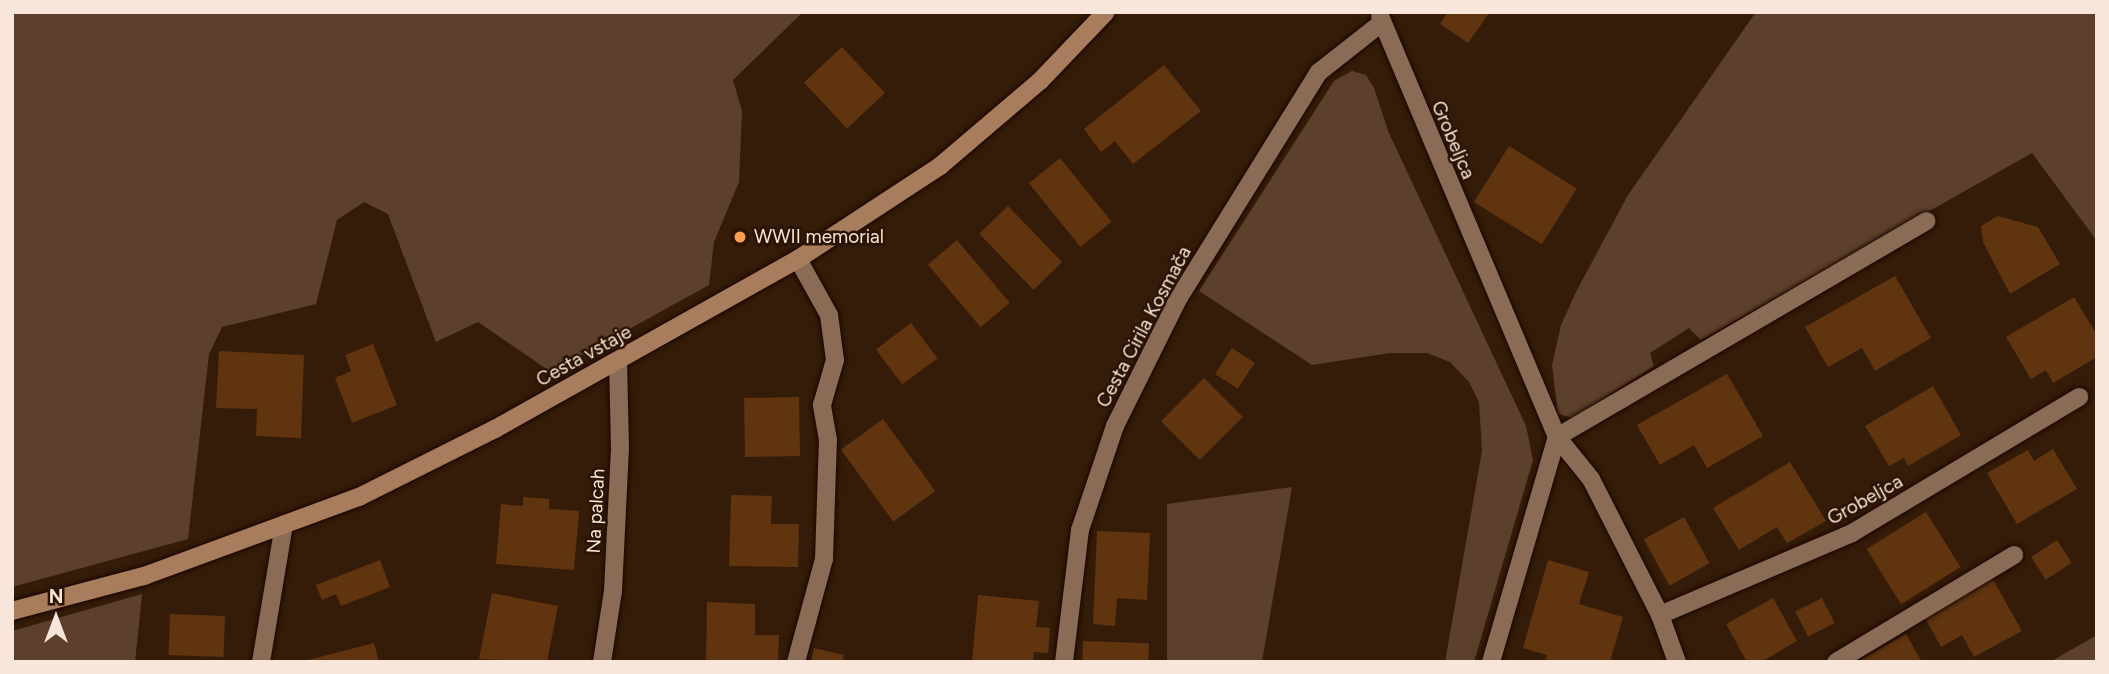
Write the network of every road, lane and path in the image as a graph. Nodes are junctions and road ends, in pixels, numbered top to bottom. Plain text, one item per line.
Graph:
1 (1106, 12) edge
2 (1380, 18) edge
3 (1927, 221) dead end
4 (797, 259) junction
5 (618, 361) junction
6 (2079, 397) dead end
7 (1557, 437) junction
8 (284, 525) junction
9 (2014, 555) dead end
10 (12, 611) edge
11 (1660, 615) junction
12 (261, 662) edge
13 (602, 662) edge
14 (796, 662) edge
15 (1064, 662) edge
16 (1491, 662) edge
17 (1677, 662) edge
18 (1836, 662) edge

1 - 4 main road, Cesta vstaje
2 - 7 street, Grobeljca
2 - 15 street, Cesta Cirila Kosmača
3 - 7 street
4 - 5 main road, Cesta vstaje
4 - 14 street
5 - 8 main road, Cesta vstaje
5 - 13 street, Na palcah
6 - 11 street, Grobeljca
7 - 11 street, Grobeljca
7 - 16 street
8 - 10 main road, Cesta vstaje
8 - 12 street
9 - 18 street
11 - 17 street, Grobeljca

